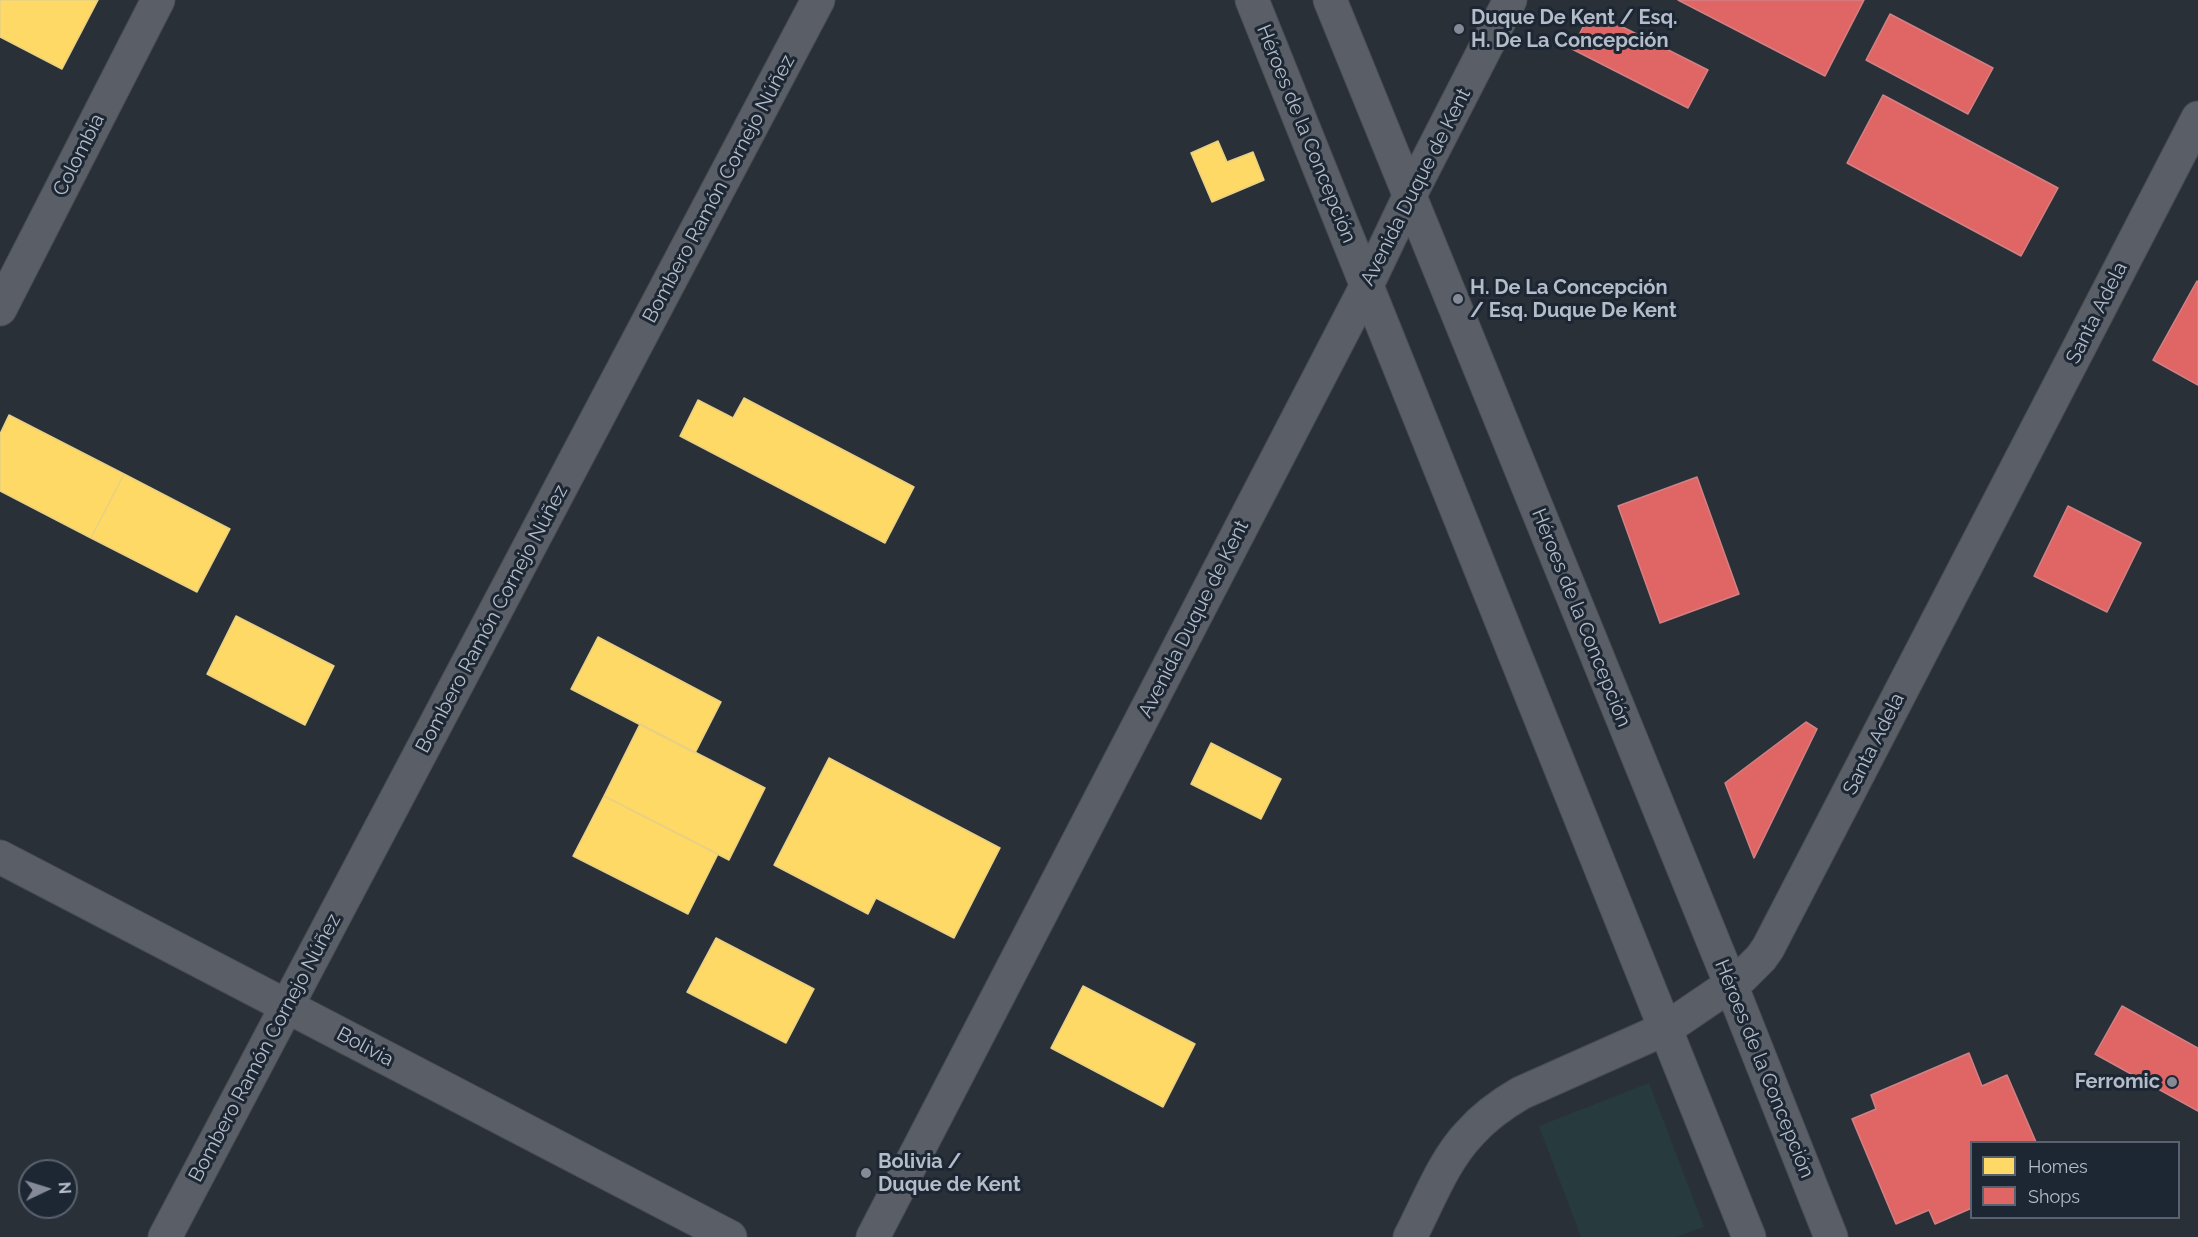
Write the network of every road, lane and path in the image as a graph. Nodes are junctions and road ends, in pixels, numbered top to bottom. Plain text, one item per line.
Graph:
1 (158, 0) edge
2 (818, 0) edge
3 (1252, 0) edge
4 (1330, 0) edge
5 (1510, 0) edge
6 (2198, 118) edge
7 (1409, 196) junction
8 (1367, 285) junction
9 (0, 309) edge
10 (0, 857) edge
11 (1731, 985) junction
12 (287, 1006) junction
13 (1667, 1028) junction
14 (165, 1237) edge
15 (730, 1237) edge
16 (873, 1237) edge
17 (1410, 1237) edge
18 (1749, 1237) edge
19 (1831, 1237) edge

1 - 9 street, Colombia
2 - 12 street, Bombero Ramón Cornejo Núñez
3 - 8 street, Héroes de la Concepción
4 - 7 street, Héroes de la Concepción
5 - 7 street, Avenida Duque de Kent
6 - 11 street, Santa Adela
7 - 8 street, Avenida Duque de Kent
7 - 11 street, Héroes de la Concepción
8 - 13 street, Héroes de la Concepción
8 - 16 street, Avenida Duque de Kent
10 - 12 street, Bolivia
11 - 13 street, Santa Adela
11 - 19 street, Héroes de la Concepción
12 - 14 street, Bombero Ramón Cornejo Núñez
12 - 15 street, Bolivia
13 - 17 street, Santa Adela
13 - 18 street, Héroes de la Concepción

